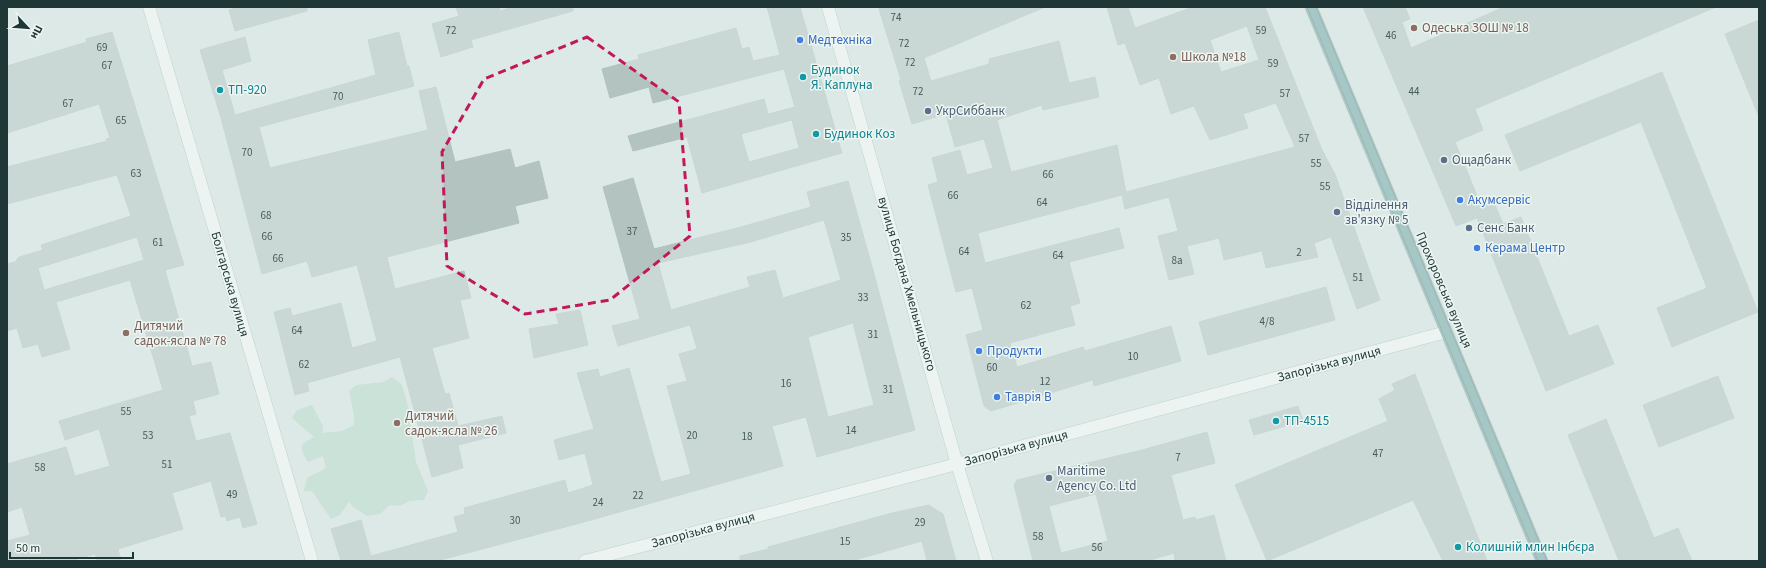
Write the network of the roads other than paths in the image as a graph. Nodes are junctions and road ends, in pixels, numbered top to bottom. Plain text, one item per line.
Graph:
1 (149, 7) edge
2 (828, 7) edge
3 (1311, 7) edge
4 (1446, 332) junction
5 (957, 464) junction
6 (312, 561) edge
7 (585, 561) edge
8 (987, 561) edge
9 (1542, 561) edge

1 - 6 street, Болгарська вулиця
2 - 5 street, вулиця Богдана Хмельницького
3 - 4 main road, Прохоровська вулиця
4 - 5 street, Запорізька вулиця
4 - 9 main road, Прохоровська вулиця
5 - 7 street, Запорізька вулиця
5 - 8 street, вулиця Богдана Хмельницького

